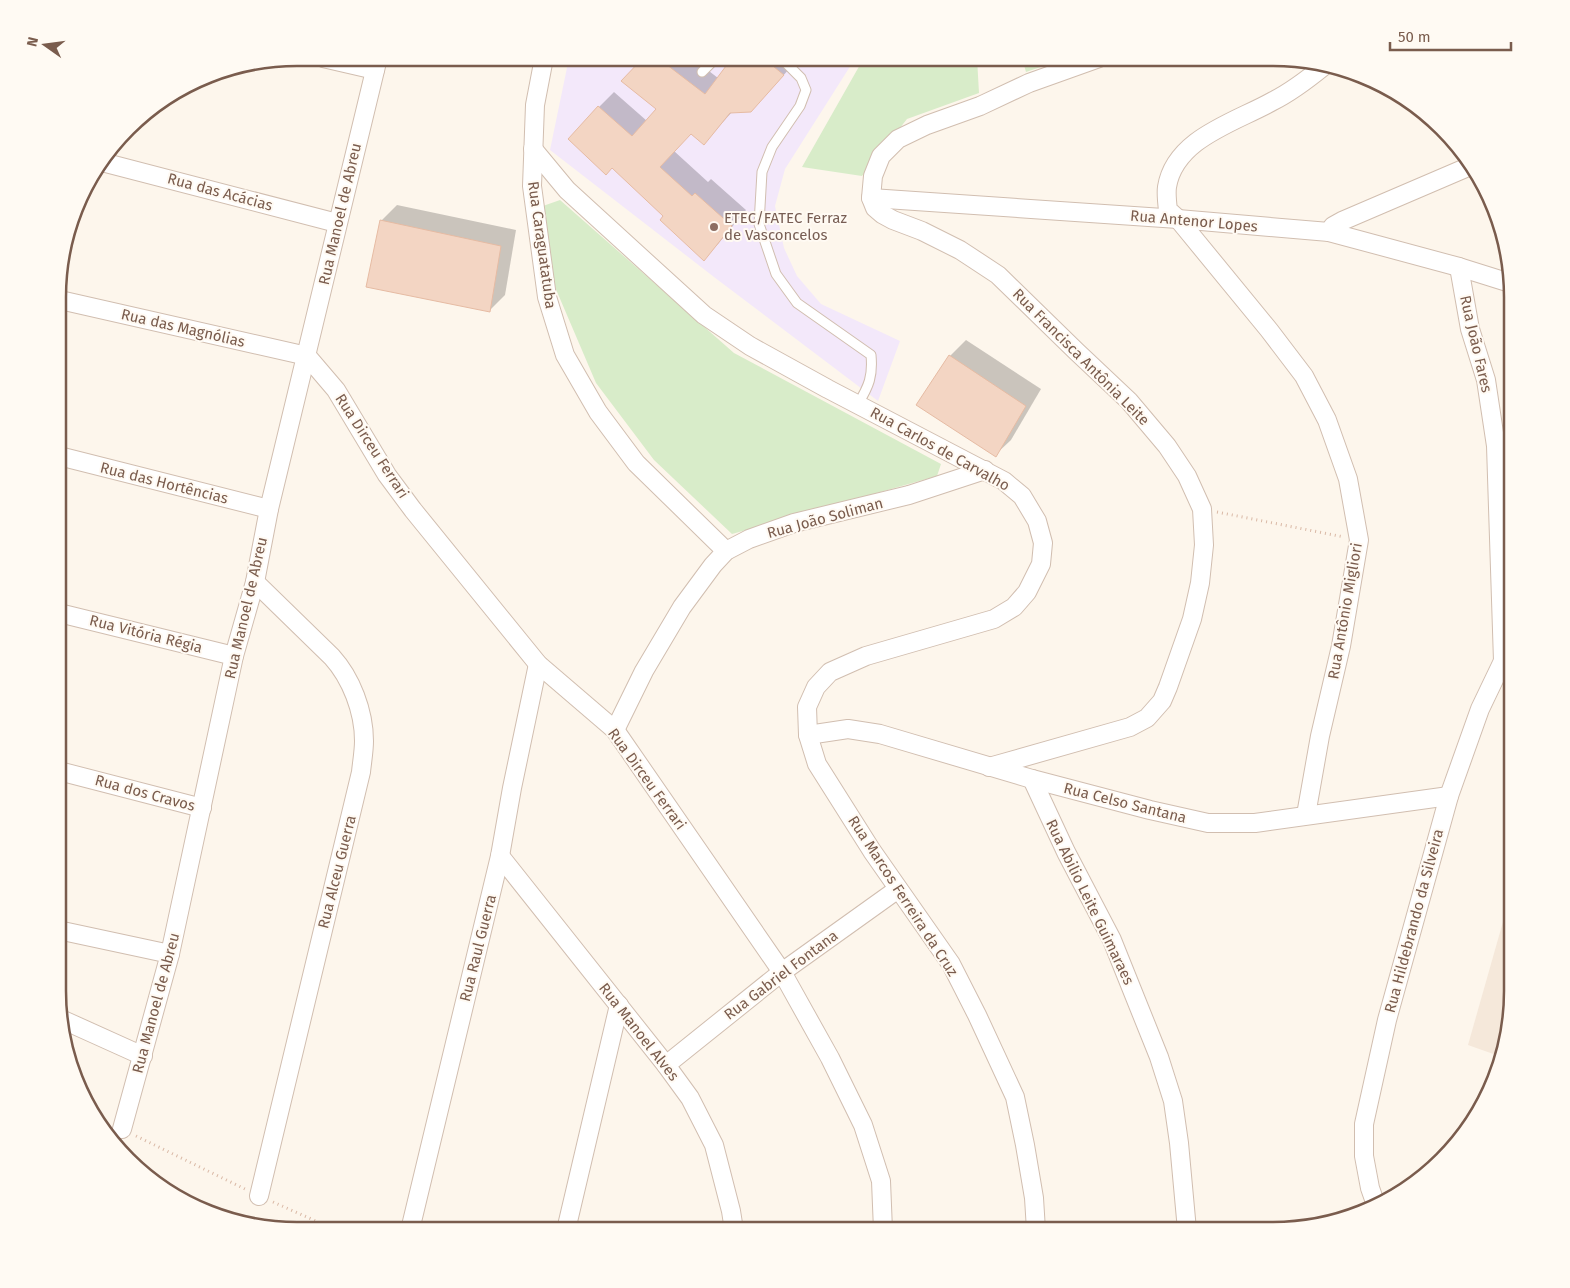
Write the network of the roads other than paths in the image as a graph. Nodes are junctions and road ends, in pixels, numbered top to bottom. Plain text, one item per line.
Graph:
1 (376, 66) edge
2 (542, 66) edge
3 (708, 66) edge
4 (789, 66) edge
5 (1076, 66) edge
6 (1318, 71) edge
7 (702, 72) dead end
8 (533, 149) junction
9 (109, 164) edge
10 (1465, 168) edge
11 (532, 186) junction
12 (567, 190) junction
13 (871, 198) junction
14 (1178, 219) junction
15 (337, 223) junction
16 (1329, 232) junction
17 (1459, 266) junction
18 (1503, 281) edge
19 (66, 301) edge
20 (307, 356) junction
21 (858, 404) junction
22 (66, 458) edge
23 (985, 470) junction
24 (269, 509) junction
25 (726, 551) junction
26 (256, 582) junction
27 (1504, 585) edge
28 (66, 615) edge
29 (234, 656) junction
30 (1504, 662) edge
31 (538, 664) junction
32 (807, 707) joint
33 (615, 730) junction
34 (808, 735) junction
35 (989, 766) junction
36 (66, 773) edge
37 (1032, 779) junction
38 (1448, 796) junction
39 (202, 808) junction
40 (1306, 815) junction
41 (500, 856) junction
42 (898, 889) junction
43 (66, 932) edge
44 (170, 954) junction
45 (782, 972) junction
46 (619, 1006) junction
47 (68, 1022) edge
48 (142, 1056) junction
49 (666, 1064) junction
50 (122, 1129) road end
51 (259, 1196) road end
52 (1374, 1198) edge
53 (412, 1222) edge
54 (568, 1222) edge
55 (733, 1222) edge
56 (883, 1222) edge
57 (1036, 1222) edge
58 (1186, 1222) edge

1 - 15 street, Rua Manoel de Abreu
2 - 8 street, Rua Caraguatatuba
3 - 7 lane
4 - 21 lane
5 - 13 street
6 - 14 street, Rua Antônio Migliori
8 - 11 street, Rua Caraguatatuba
8 - 12 street, Rua Carlos de Carvalho
9 - 15 street, Rua das Acácias
10 - 16 street
11 - 12 street
11 - 25 street, Rua Caraguatatuba
12 - 21 street, Rua Carlos de Carvalho
13 - 14 street, Rua Antenor Lopes
13 - 35 street, Rua Francisca Antônia Leite
14 - 16 street, Rua Antenor Lopes
14 - 40 street, Rua Antônio Migliori
15 - 20 street, Rua Manoel de Abreu
16 - 17 street, Rua Antenor Lopes
17 - 18 street, Rua Antenor Lopes
17 - 27 street, Rua João Fares
19 - 20 street, Rua das Magnólias
20 - 24 street, Rua Manoel de Abreu
20 - 31 street, Rua Dirceu Ferrari
21 - 23 street, Rua Carlos de Carvalho
22 - 24 street, Rua das Hortências
23 - 25 street, Rua João Soliman
23 - 32 street, Rua Carlos de Carvalho
24 - 26 street, Rua Manoel de Abreu
25 - 33 street, Rua João Soliman
26 - 29 street, Rua Manoel de Abreu
26 - 51 street, Rua Alceu Guerra
28 - 29 street, Rua Vitória Régia
29 - 39 street, Rua Manoel de Abreu
30 - 38 street, Rua Hildebrando da Silveira
31 - 33 street, Rua Dirceu Ferrari
31 - 41 street, Rua Raul Guerra
32 - 34 street, Rua Marcos Ferreira da Cruz
33 - 45 street, Rua Dirceu Ferrari
34 - 35 street, Rua Celso Santana
34 - 42 street, Rua Marcos Ferreira da Cruz
35 - 37 street, Rua Celso Santana
36 - 39 street, Rua dos Cravos
37 - 40 street, Rua Celso Santana
37 - 58 street, Rua Abilio Leite Guimaraes
38 - 40 street, Rua Celso Santana
38 - 52 street, Rua Hildebrando da Silveira
39 - 44 street, Rua Manoel de Abreu
41 - 46 street, Rua Manoel Alves
41 - 53 street, Rua Raul Guerra
42 - 45 street, Rua Gabriel Fontana
42 - 57 street, Rua Marcos Ferreira da Cruz
43 - 44 street
44 - 48 street, Rua Manoel de Abreu
45 - 49 street, Rua Gabriel Fontana
45 - 56 street, Rua Dirceu Ferrari
46 - 49 street, Rua Manoel Alves
46 - 54 street
47 - 48 street
48 - 50 street, Rua Manoel de Abreu
49 - 55 street, Rua Manoel Alves

